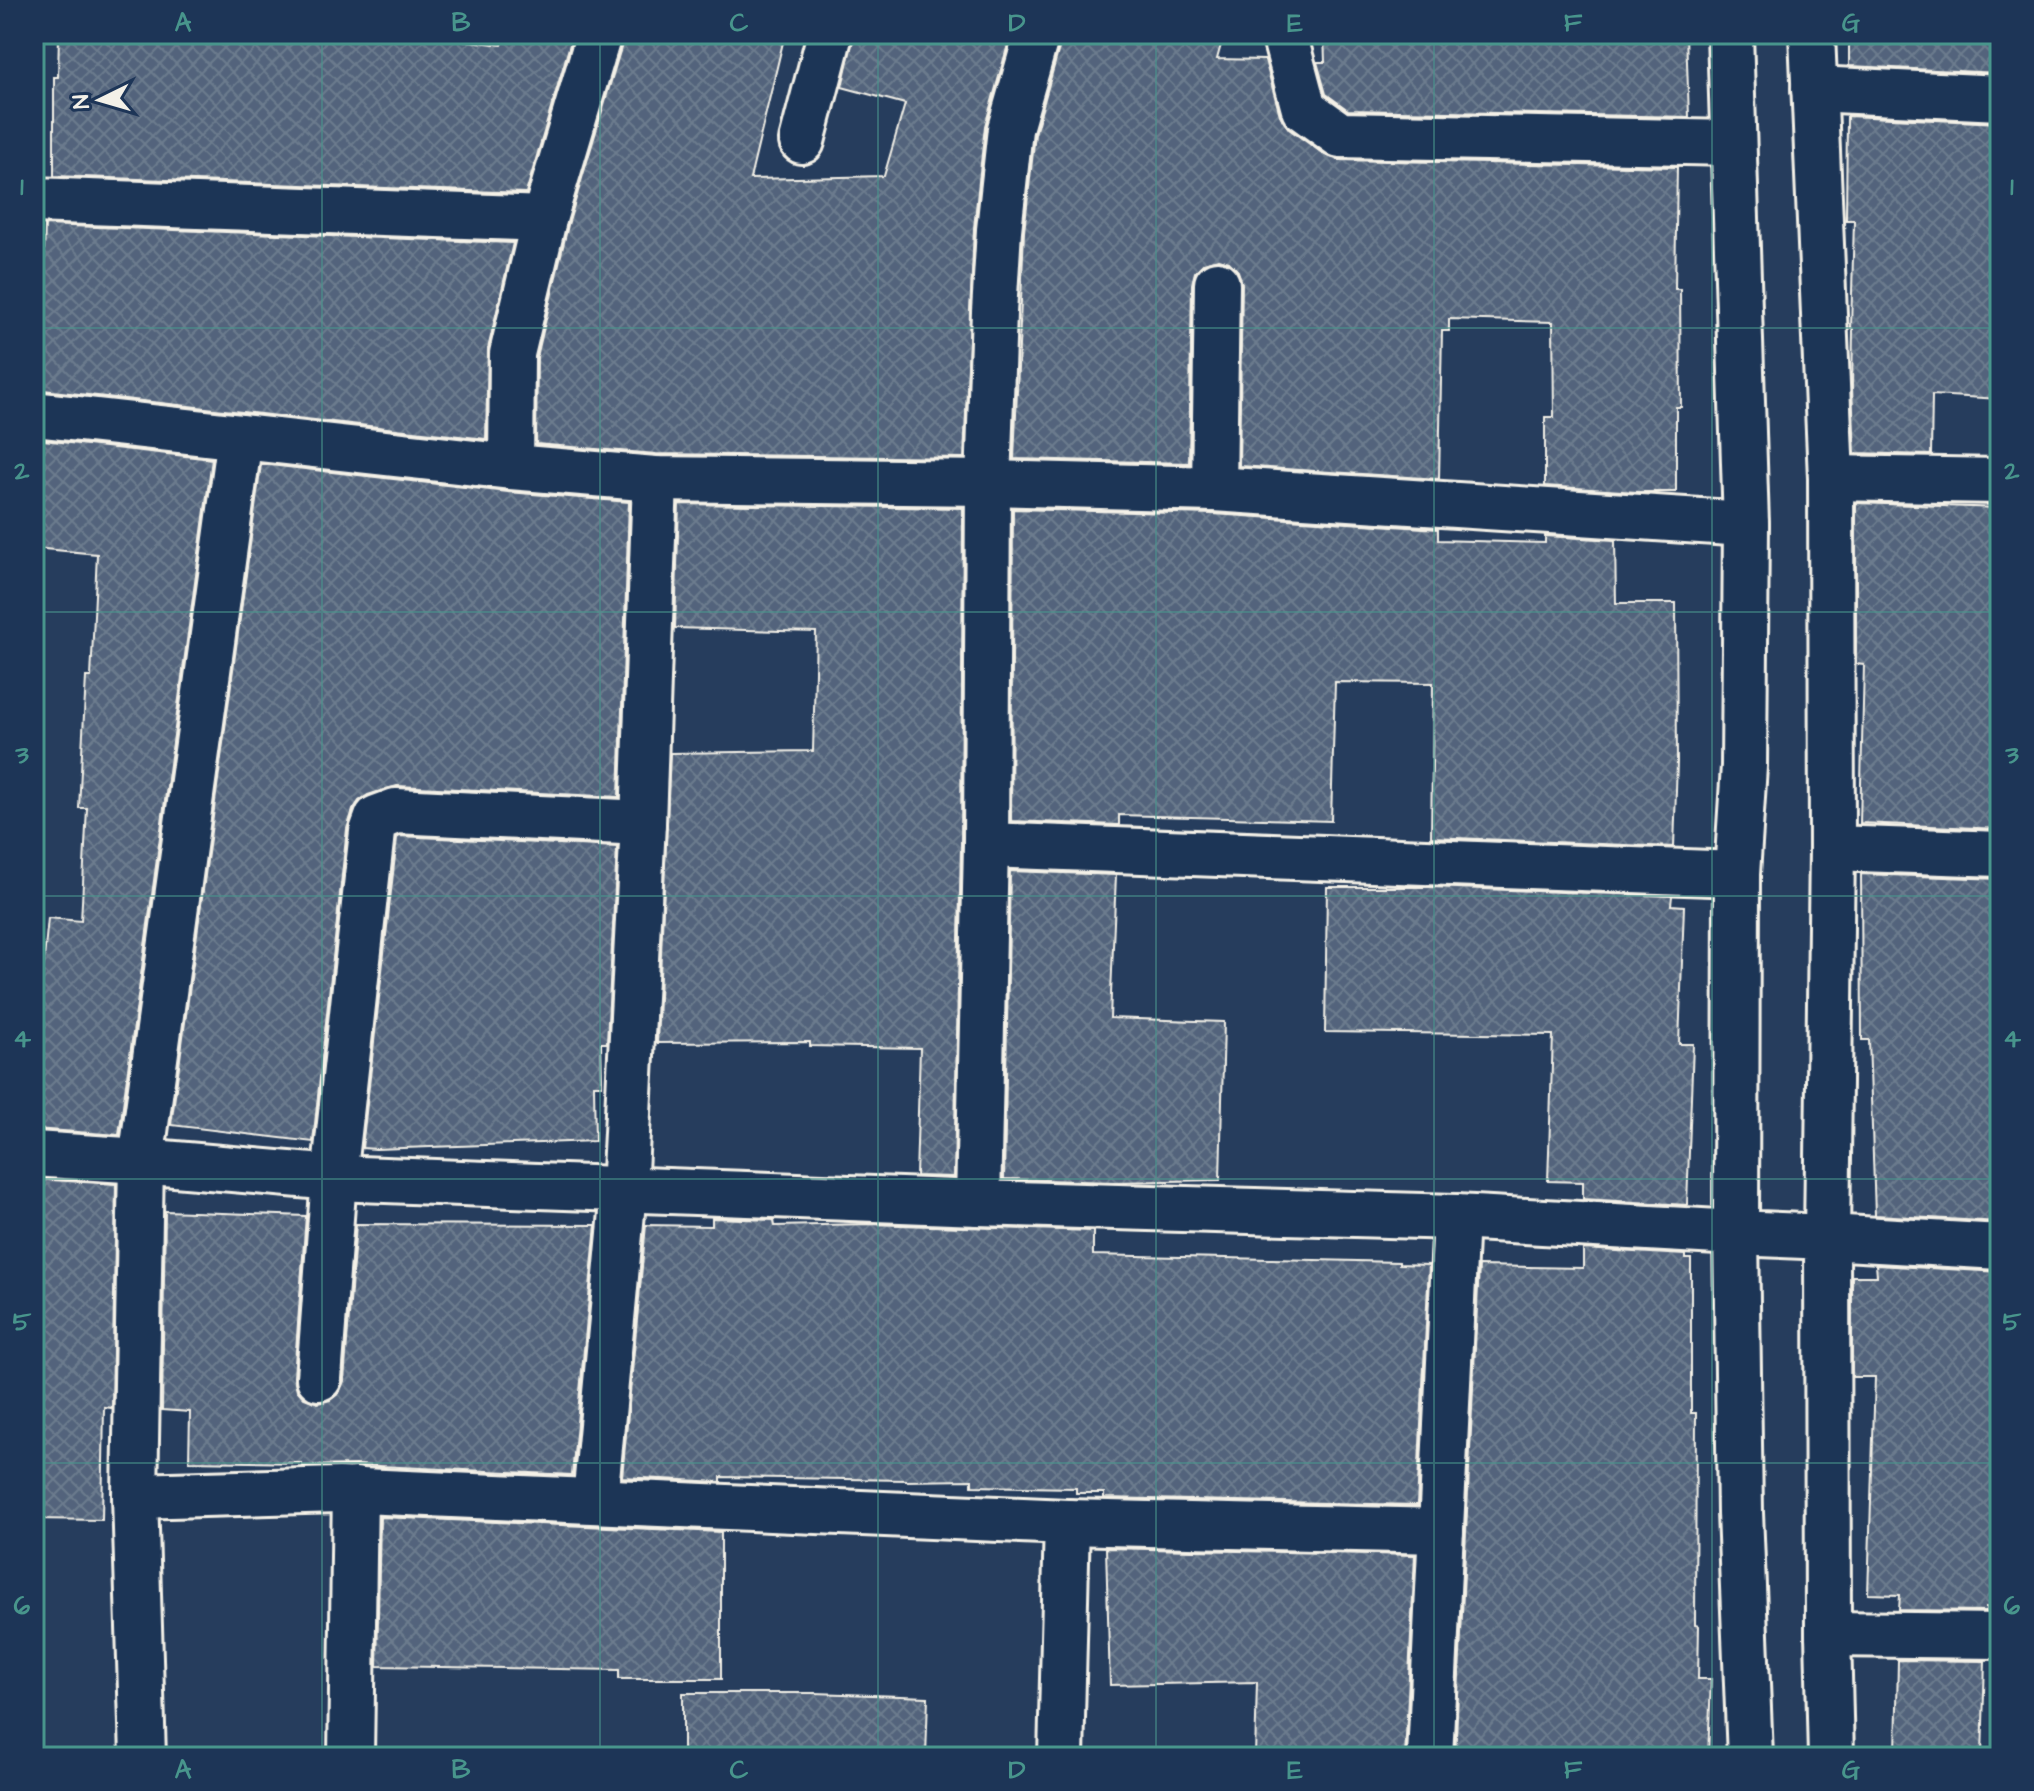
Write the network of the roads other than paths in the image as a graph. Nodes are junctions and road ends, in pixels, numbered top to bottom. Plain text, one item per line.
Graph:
1 (599, 34) edge
2 (830, 34) edge
3 (1037, 34) edge
4 (1284, 34) edge
5 (1730, 34) edge
6 (1812, 34) edge
7 (1814, 89) junction
8 (2000, 98) edge
9 (802, 141) dead end
10 (1733, 143) junction
11 (34, 200) edge
12 (544, 219) junction
13 (1217, 284) dead end
14 (34, 414) edge
15 (240, 437) junction
16 (511, 467) junction
17 (1831, 478) junction
18 (655, 479) junction
19 (2000, 481) edge
20 (988, 483) junction
21 (1214, 489) junction
22 (1746, 524) junction
23 (643, 823) junction
24 (986, 845) junction
25 (1832, 848) junction
26 (2000, 854) edge
27 (1737, 874) junction
28 (34, 1154) edge
29 (141, 1161) junction
30 (334, 1178) junction
31 (624, 1191) junction
32 (978, 1203) junction
33 (1456, 1217) junction
34 (1736, 1233) junction
35 (1827, 1237) junction
36 (2000, 1247) edge
37 (319, 1378) dead end
38 (355, 1490) junction
39 (135, 1496) junction
40 (595, 1500) junction
41 (1067, 1522) junction
42 (1441, 1531) junction
43 (1828, 1634) junction
44 (2000, 1636) edge
45 (143, 1757) edge
46 (351, 1757) edge
47 (1061, 1757) edge
48 (1430, 1757) edge
49 (1750, 1757) edge
50 (1831, 1757) edge

1 - 12 street
2 - 9 street
3 - 20 street
4 - 10 street
5 - 10 street
6 - 7 street
7 - 8 street
7 - 17 street
10 - 22 street
11 - 12 street
12 - 16 street
13 - 21 street
14 - 15 street
15 - 16 street
15 - 29 street
16 - 18 street
17 - 19 street
17 - 25 street
18 - 20 street
18 - 23 street
20 - 21 street
20 - 24 street
21 - 22 street
22 - 27 street
23 - 30 street
23 - 31 street
24 - 27 street
24 - 32 street
25 - 26 street
25 - 35 street
27 - 34 street
28 - 29 street
29 - 30 street
29 - 39 street
30 - 31 street
30 - 37 street
31 - 32 street
31 - 40 street
32 - 33 street
33 - 34 street
33 - 42 street
34 - 35 street
34 - 49 street
35 - 36 street
35 - 43 street
38 - 39 street
38 - 40 street
38 - 46 street
39 - 45 street
40 - 41 street
41 - 42 street
41 - 47 street
42 - 48 street
43 - 44 street
43 - 50 street

